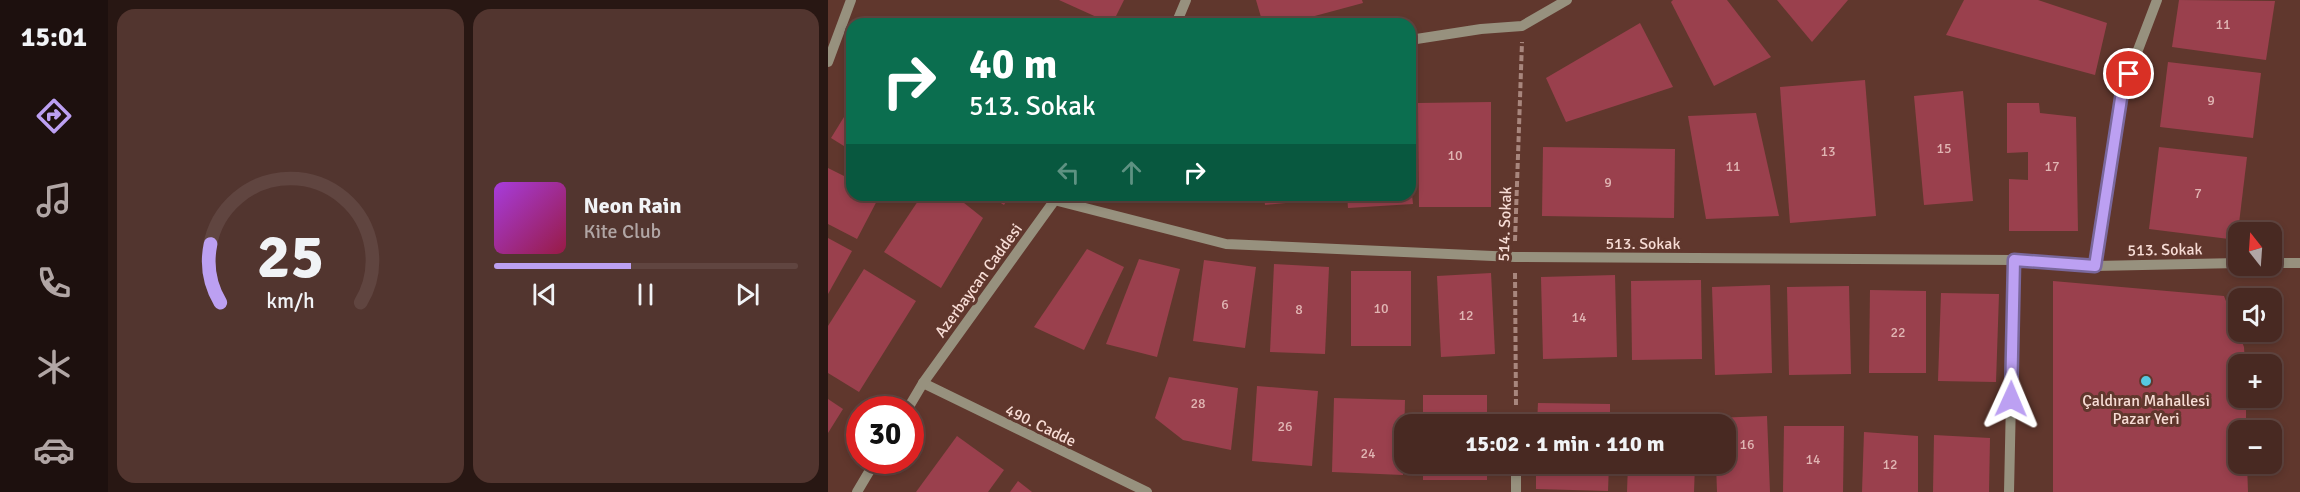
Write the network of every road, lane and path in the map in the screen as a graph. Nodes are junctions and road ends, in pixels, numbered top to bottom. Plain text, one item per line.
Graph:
1 (851, 0) edge
2 (1186, 0) edge
3 (1567, 0) edge
4 (2157, 0) edge
5 (1178, 18) edge
6 (1522, 26) junction
7 (1416, 39) edge
8 (828, 62) edge
9 (1054, 201) edge
10 (1067, 201) edge
11 (1515, 257) junction
12 (2014, 260) junction
13 (2300, 262) edge
14 (2228, 263) edge
15 (2282, 263) edge
16 (2095, 266) junction
17 (923, 383) junction
18 (915, 396) edge
19 (1516, 414) edge
20 (868, 474) edge
21 (1516, 474) edge
22 (857, 492) edge
23 (1147, 492) edge
24 (1516, 492) edge
25 (2009, 492) edge

1 - 8 street
2 - 5 street
3 - 6 street
4 - 16 street
6 - 7 street
6 - 11 path, 514. Sokak
9 - 17 street, Azerbaycan Caddesi
10 - 11 street, 513. Sokak
11 - 12 street, 513. Sokak
11 - 19 path, 514. Sokak
12 - 16 street, 513. Sokak
12 - 25 street
13 - 15 street
14 - 16 street, 513. Sokak
17 - 18 street, Azerbaycan Caddesi
17 - 23 street, 490. Cadde
20 - 22 street
21 - 24 street

